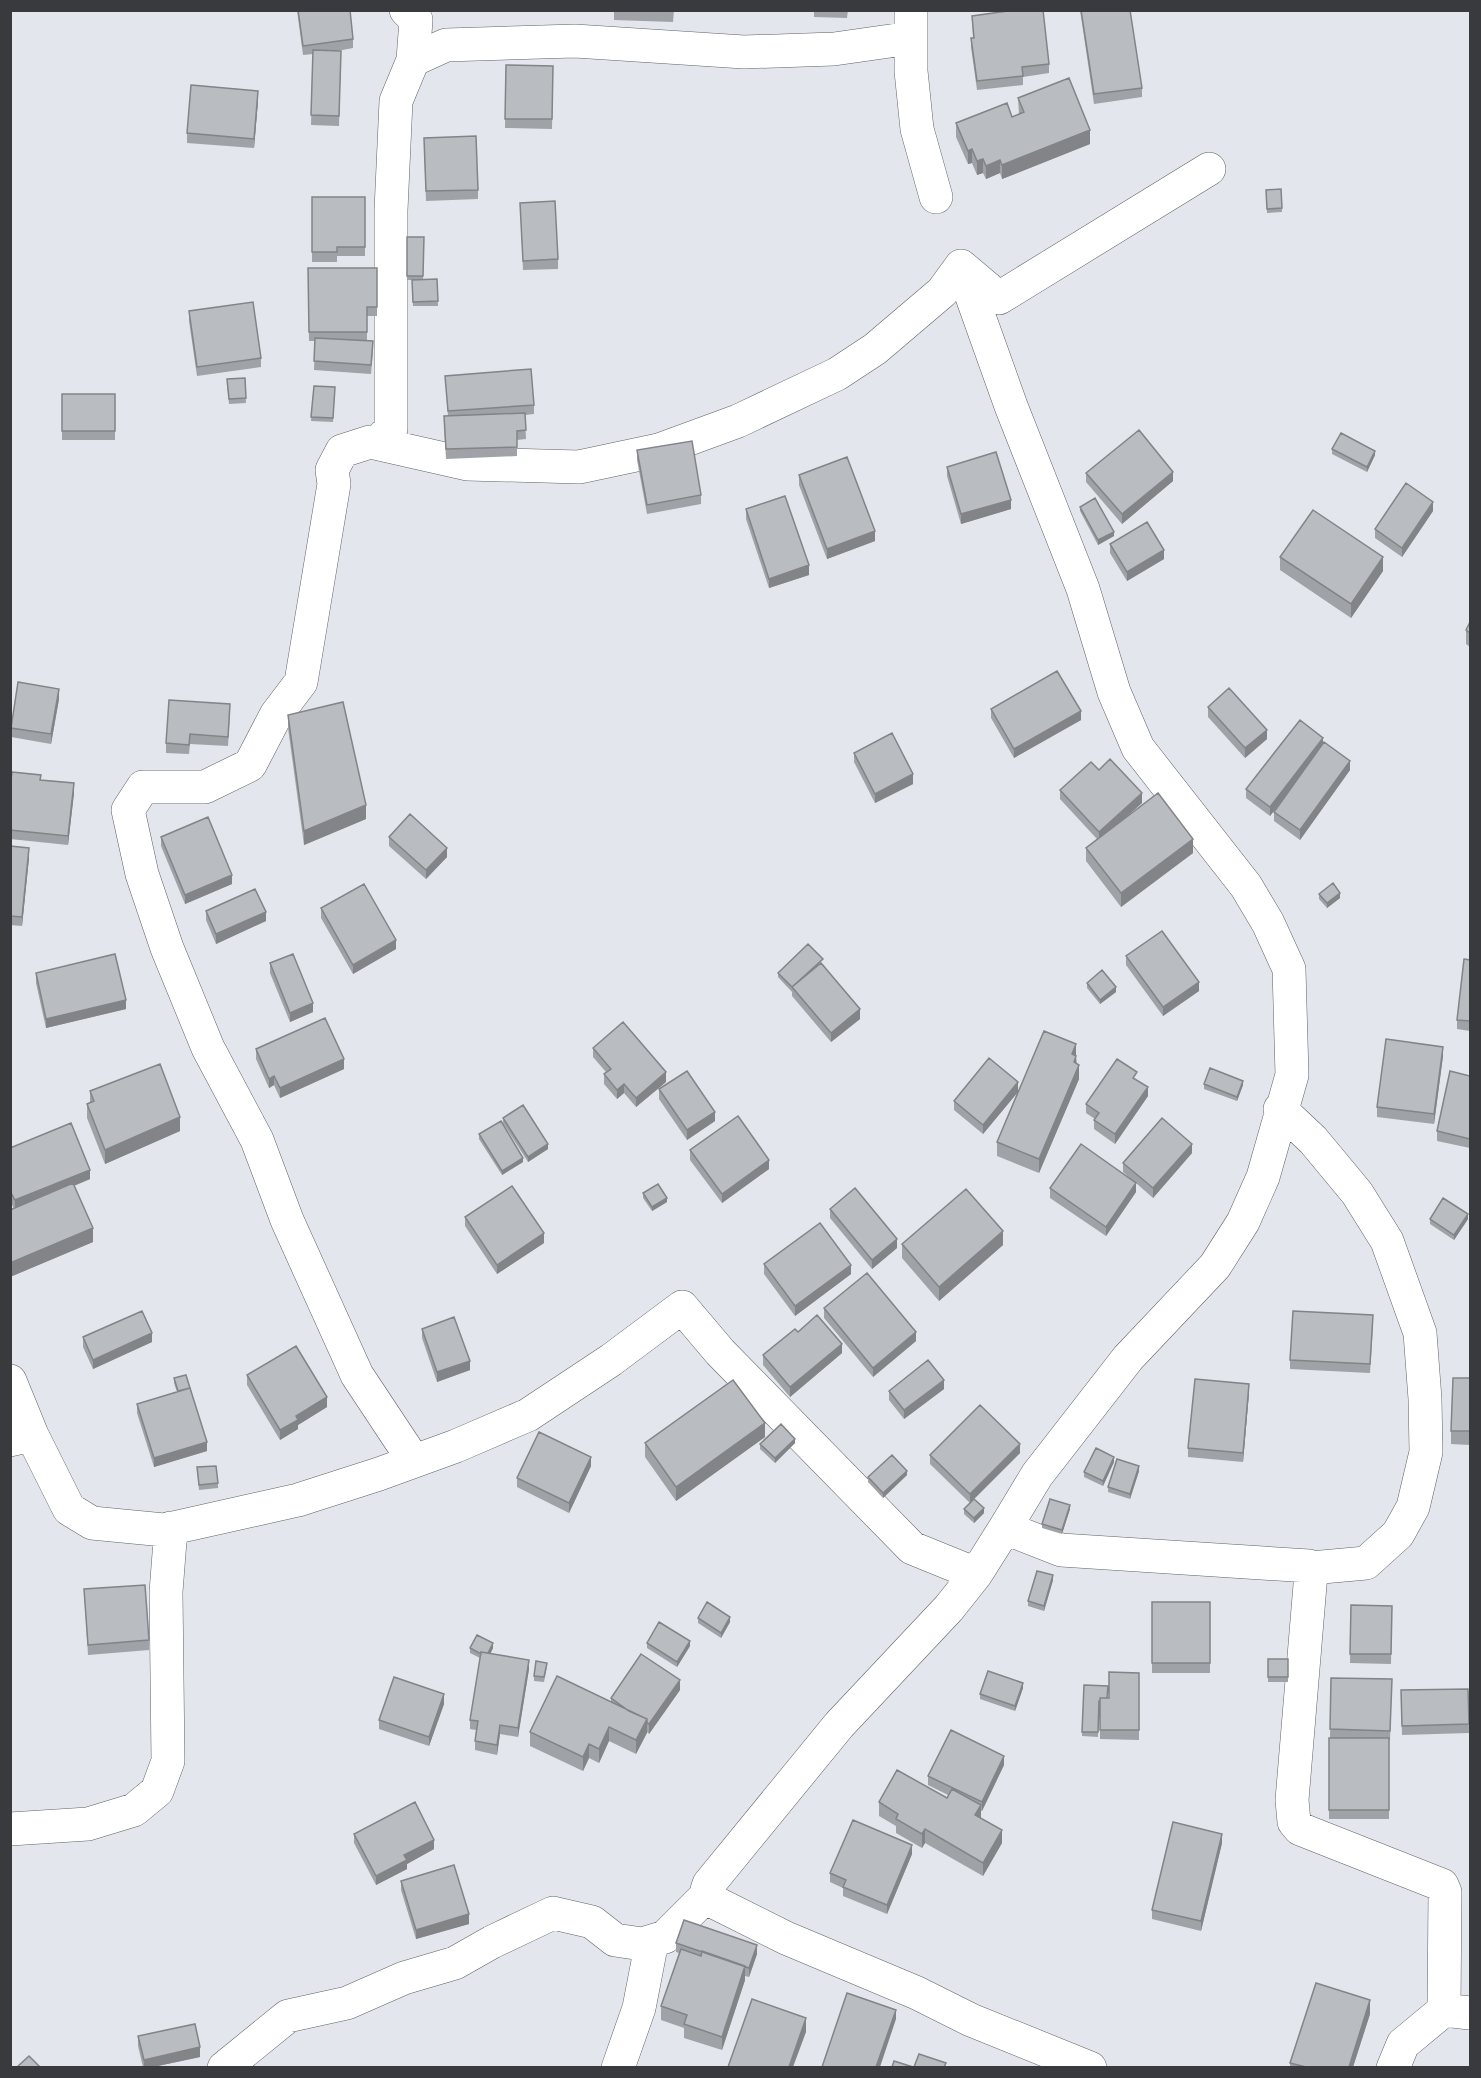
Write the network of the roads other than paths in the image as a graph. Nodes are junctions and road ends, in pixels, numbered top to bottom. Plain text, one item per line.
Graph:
1 (406, 10) edge
2 (911, 24) edge
3 (413, 60) junction
4 (1209, 169) dead end
5 (936, 197) dead end
6 (961, 266) junction
7 (377, 443) junction
8 (1280, 1109) junction
9 (10, 1380) edge
10 (21, 1438) edge
11 (414, 1461) junction
12 (171, 1528) junction
13 (1005, 1528) junction
14 (1311, 1568) junction
15 (976, 1574) junction
16 (10, 1829) edge
17 (707, 1895) junction
18 (652, 1941) junction
19 (1457, 2012) edge
20 (224, 2067) edge
21 (618, 2067) edge
22 (1090, 2067) edge
23 (1393, 2067) edge

1 - 3 street
2 - 3 street
2 - 5 street
3 - 7 street
4 - 6 street
6 - 7 street
6 - 8 street
7 - 11 street
8 - 13 street
8 - 14 street
9 - 10 street
10 - 12 street
11 - 12 street
11 - 15 street
12 - 16 street
13 - 14 street
13 - 15 street
14 - 19 street
15 - 17 street
17 - 18 street
17 - 22 street
18 - 20 street
18 - 21 street
19 - 23 street

